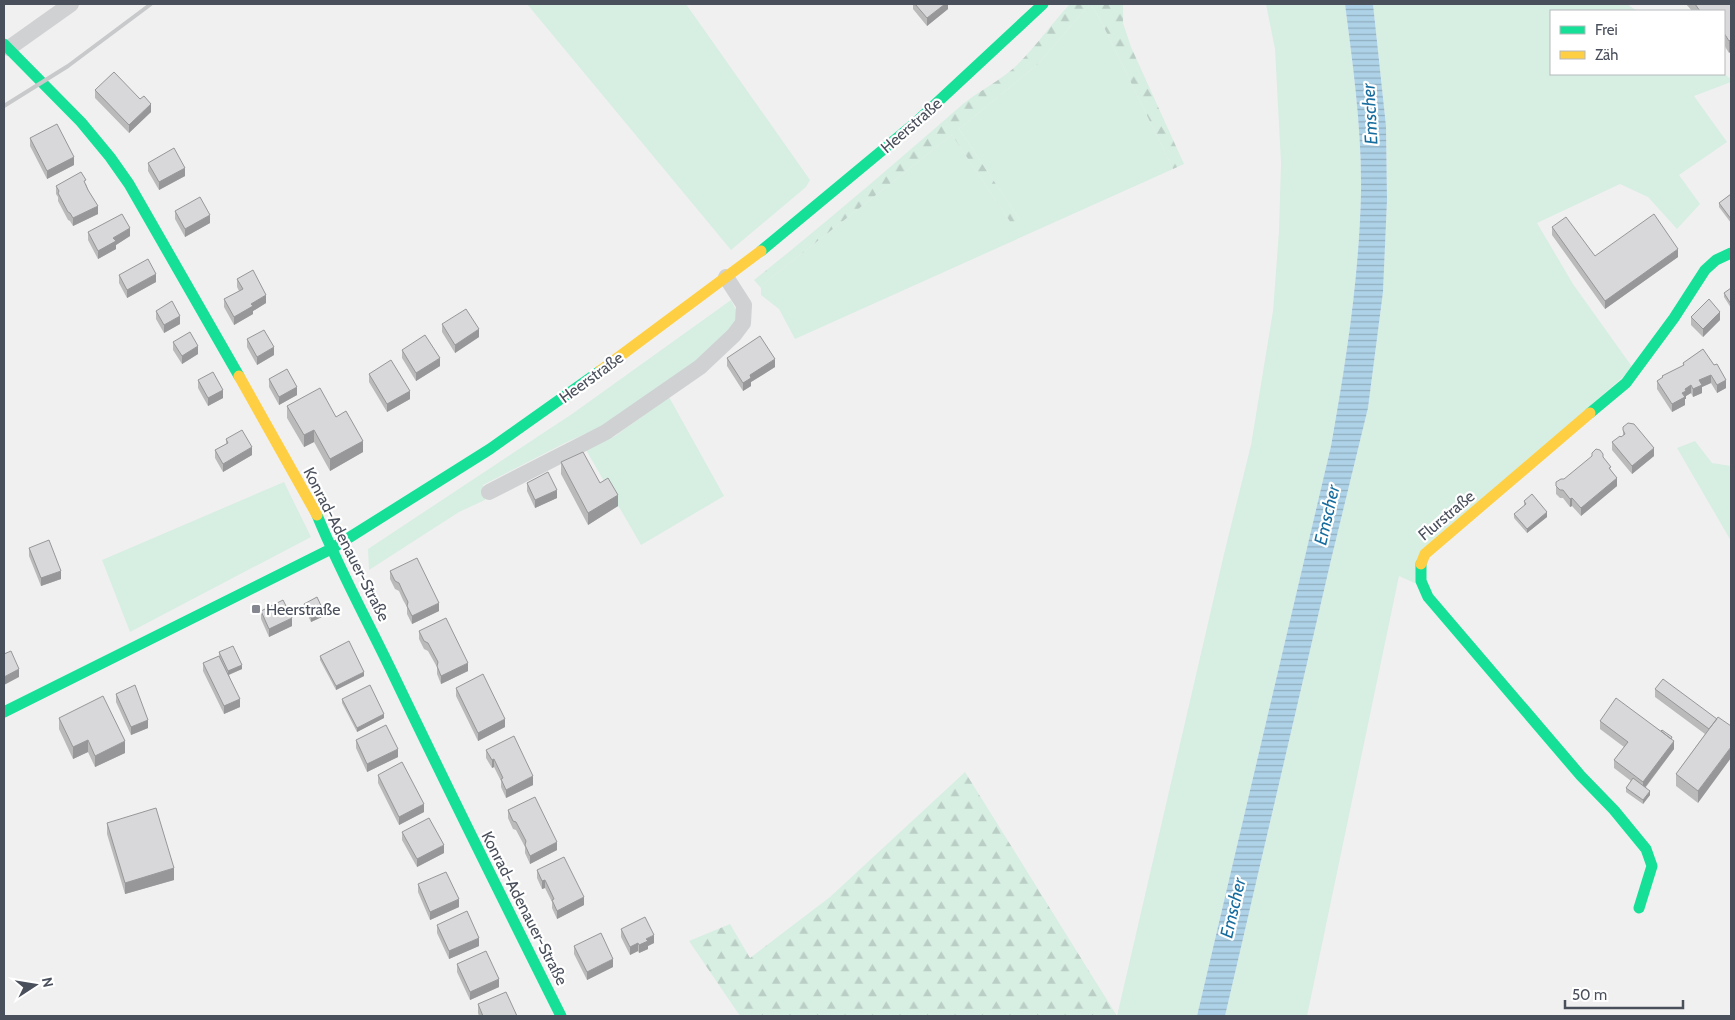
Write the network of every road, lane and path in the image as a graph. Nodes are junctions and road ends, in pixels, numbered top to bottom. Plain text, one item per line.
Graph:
1 (71, 4) edge
2 (1043, 4) edge
3 (6, 46) edge
4 (1731, 253) edge
5 (726, 277) junction
6 (489, 492) dead end
7 (331, 549) junction
8 (4, 712) edge
9 (1639, 908) dead end
10 (561, 1016) edge

1 - 3 street
2 - 5 street, Heerstraße
3 - 7 street, Konrad-Adenauer-Straße
4 - 9 street, Flurstraße
5 - 6 street
5 - 7 street, Heerstraße
7 - 8 street, Heerstraße
7 - 10 street, Konrad-Adenauer-Straße

